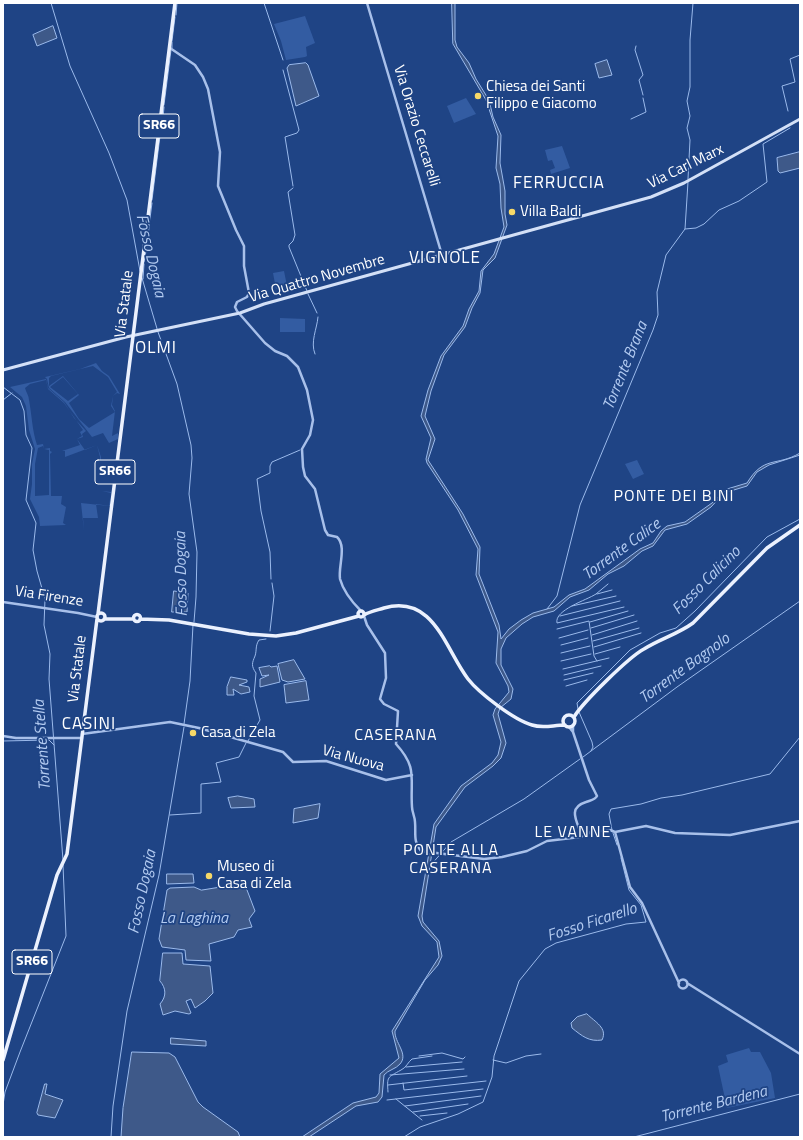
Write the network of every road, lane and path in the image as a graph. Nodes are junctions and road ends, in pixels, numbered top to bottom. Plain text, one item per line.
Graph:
1 (175, 3) edge
2 (367, 3) edge
3 (170, 48) junction
4 (800, 119) edge
5 (506, 237) joint
6 (442, 255) junction
7 (238, 313) junction
8 (133, 336) junction
9 (126, 337) junction
10 (132, 344) junction
11 (3, 370) edge
12 (800, 525) edge
13 (3, 602) edge
14 (361, 614) junction
15 (100, 616) junction
16 (573, 716) junction
17 (562, 721) junction
18 (556, 725) junction
19 (564, 725) junction
20 (571, 726) junction
21 (3, 736) edge
22 (82, 736) junction
23 (412, 775) junction
24 (800, 821) edge
25 (613, 831) junction
26 (582, 836) junction
27 (672, 969) junction
28 (682, 980) junction
29 (679, 983) junction
30 (687, 983) junction
31 (686, 987) junction
32 (692, 987) junction
33 (800, 1054) edge
34 (3, 1060) edge

1 - 3 main road, Via Statale / SR66
2 - 6 street, Via Orazio Ceccarelli
3 - 7 street
3 - 8 main road, Via Statale / SR66
4 - 5 main road, Via Carl Marx
5 - 6 main road, Via Quattro Novembre
6 - 7 main road, Via Quattro Novembre
7 - 8 main road, Via Quattro Novembre
7 - 14 street
8 - 9 main road, Via Quattro Novembre
8 - 10 main road, Via Statale / SR66
9 - 10 main road
9 - 11 main road, Via Quattro Novembre
10 - 15 main road, Via Statale / SR66
12 - 16 main road
13 - 15 street, Via Firenze
14 - 15 main road
14 - 18 main road
14 - 23 street
15 - 22 main road, Via Statale / SR66
16 - 17 main road
16 - 20 main road
17 - 18 main road
17 - 19 main road
18 - 19 main road
19 - 20 main road
20 - 26 street
21 - 22 street, Via Nuova
22 - 23 street, Via Nuova
22 - 34 main road, Via Statale / SR66
23 - 26 street
24 - 25 street
25 - 26 street
25 - 27 street
27 - 28 street
27 - 29 street
28 - 29 street
28 - 30 street
29 - 31 street
30 - 31 street
30 - 32 street
31 - 32 street
32 - 33 street

